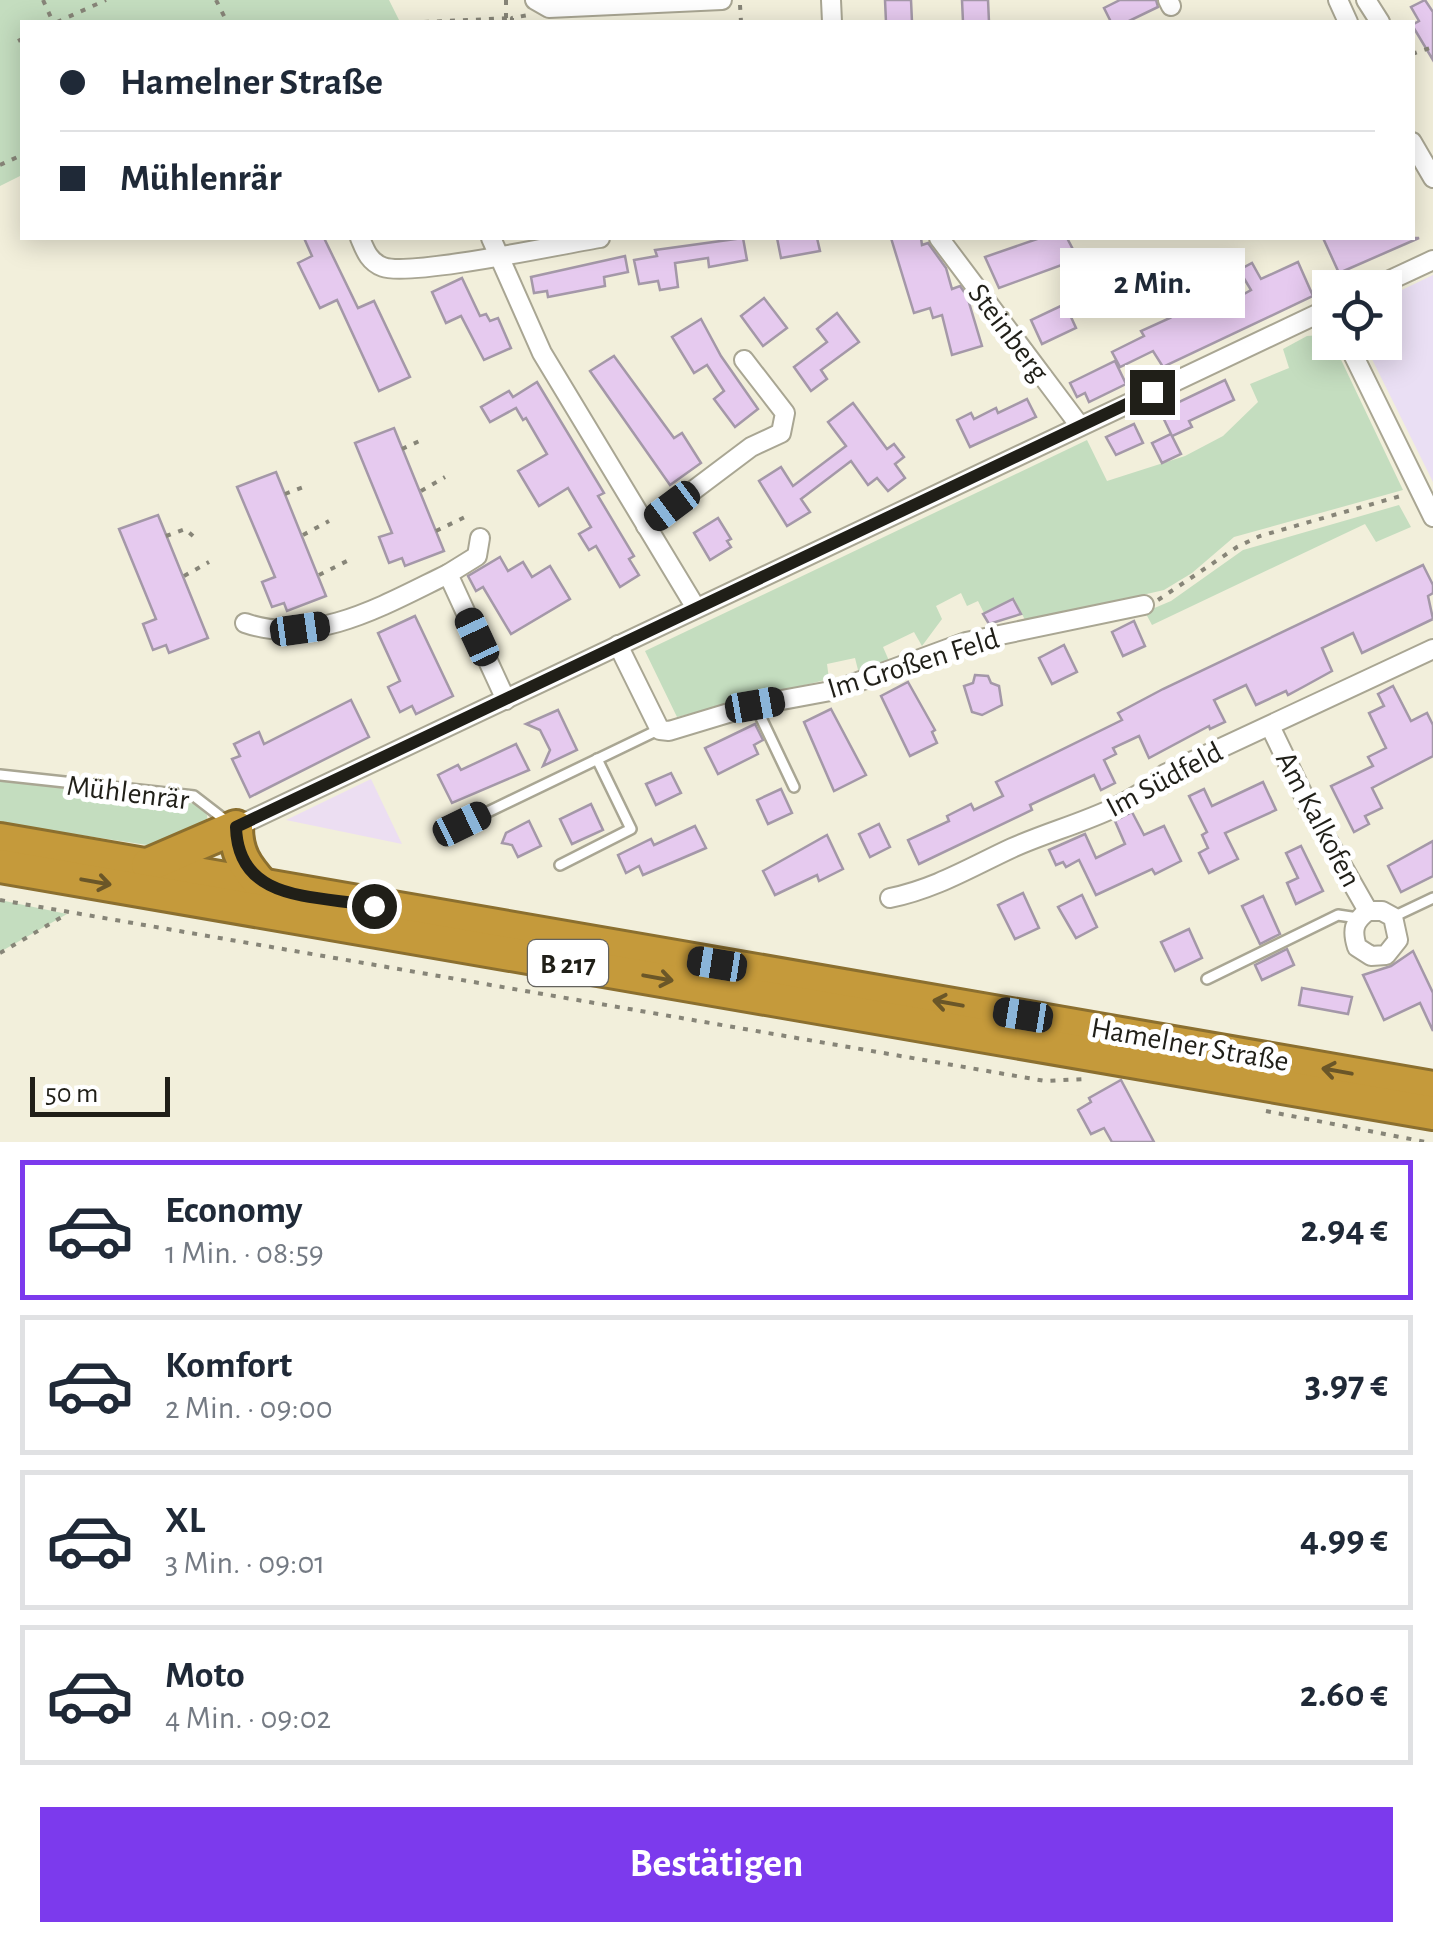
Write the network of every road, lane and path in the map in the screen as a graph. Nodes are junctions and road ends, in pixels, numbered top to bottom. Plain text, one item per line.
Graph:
1 (106, 0) edge
2 (506, 0) edge
3 (534, 0) edge
4 (722, 0) edge
5 (79, 13) junction
6 (60, 20) edge
7 (83, 20) edge
8 (481, 20) edge
9 (1415, 147) edge
10 (1433, 178) edge
11 (361, 240) edge
12 (492, 240) edge
13 (589, 240) edge
14 (940, 240) edge
15 (500, 256) junction
16 (1433, 260) edge
17 (1402, 274) edge
18 (1312, 316) edge
19 (744, 360) dead end
20 (1355, 360) edge
21 (1080, 426) junction
22 (424, 439) dead end
23 (402, 449) dead end
24 (445, 477) dead end
25 (309, 485) dead end
26 (1418, 489) junction
27 (421, 491) dead end
28 (285, 494) dead end
29 (467, 516) dead end
30 (1433, 517) edge
31 (329, 521) dead end
32 (646, 526) junction
33 (436, 532) dead end
34 (303, 535) dead end
35 (166, 536) dead end
36 (193, 536) dead end
37 (480, 538) dead end
38 (349, 560) dead end
39 (209, 562) dead end
40 (448, 574) junction
41 (319, 575) dead end
42 (184, 576) dead end
43 (1144, 605) joint
44 (696, 608) junction
45 (245, 623) dead end
46 (618, 645) junction
47 (1433, 649) edge
48 (506, 700) junction
49 (755, 705) junction
50 (1270, 726) junction
51 (660, 730) junction
52 (598, 759) junction
53 (0, 775) edge
54 (794, 788) dead end
55 (462, 824) dead end
56 (236, 827) junction
57 (0, 840) edge
58 (148, 865) junction
59 (0, 866) edge
60 (560, 866) dead end
61 (262, 886) junction
62 (890, 898) dead end
63 (1433, 898) edge
64 (0, 900) edge
65 (67, 914) junction
66 (1363, 915) junction
67 (1393, 917) junction
68 (0, 953) edge
69 (1207, 979) dead end
70 (1093, 1077) dead end
71 (1433, 1088) edge
72 (1256, 1106) dead end
73 (1433, 1113) edge
74 (1426, 1142) edge

1 - 5 path
2 - 8 path
3 - 4 street
5 - 6 path
5 - 7 path
9 - 10 street
11 - 15 street
12 - 15 street
13 - 15 street
14 - 21 street, Steinberg
15 - 32 street
16 - 17 street
18 - 21 street
19 - 32 street
20 - 26 street
21 - 44 street
22 - 23 path
24 - 27 path
25 - 28 path
26 - 30 street
26 - 43 path
29 - 33 path
31 - 34 path
32 - 44 street
35 - 36 path
37 - 40 street
38 - 41 path
39 - 42 path
40 - 45 street
40 - 48 street
43 - 49 street, Im Großen Feld
44 - 46 street
46 - 48 street
46 - 51 street
47 - 50 street, Im Südfeld
48 - 56 street
49 - 51 street, Im Großen Feld
49 - 54 lane
50 - 62 street, Im Südfeld
50 - 66 street, Am Kalkofen
51 - 52 lane
52 - 55 lane
52 - 60 lane
53 - 56 lane, Mühlenrär
56 - 58 highway
56 - 61 highway
57 - 58 highway, Hamelner Straße / B 217
58 - 61 highway, Hamelner Straße / B 217
59 -> 73 highway, B 217
71 -> 61 highway, Hamelner Straße / B 217
63 - 67 lane
64 - 65 path
65 - 68 path
65 - 70 path
66 - 67 street, Am Kalkofen
66 - 67 street, Am Kalkofen
66 - 69 lane
72 - 74 path

